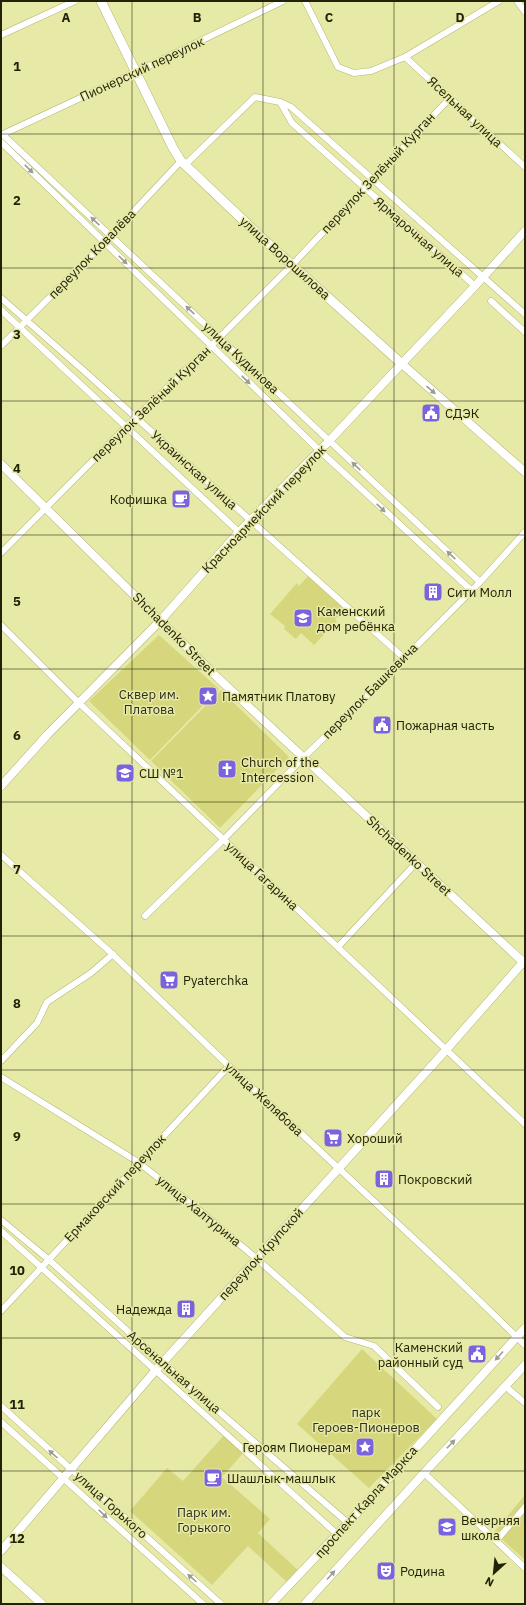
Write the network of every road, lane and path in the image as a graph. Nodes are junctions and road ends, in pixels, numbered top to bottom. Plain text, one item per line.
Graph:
1 (75, 1) edge
2 (101, 1) edge
3 (283, 1) edge
4 (305, 1) edge
5 (499, 1) edge
6 (517, 1) edge
7 (525, 12) edge
8 (1, 35) edge
9 (405, 57) junction
10 (136, 72) junction
11 (450, 98) junction
12 (280, 102) junction
13 (1, 135) edge
14 (1, 142) edge
15 (183, 163) junction
16 (525, 167) edge
17 (372, 179) junction
18 (364, 188) junction
19 (525, 231) edge
20 (110, 235) junction
21 (105, 242) junction
22 (292, 264) junction
23 (484, 277) junction
24 (475, 286) junction
25 (1, 298) edge
26 (491, 301) dead end
27 (1, 310) edge
28 (525, 314) edge
29 (26, 320) junction
30 (20, 327) junction
31 (525, 332) edge
32 (219, 338) junction
33 (1, 346) edge
34 (211, 346) junction
35 (402, 364) junction
36 (135, 418) junction
37 (126, 426) junction
38 (329, 441) junction
39 (320, 451) junction
40 (1, 464) edge
41 (525, 472) edge
42 (45, 508) junction
43 (251, 521) junction
44 (239, 532) junction
45 (525, 532) edge
46 (1, 553) edge
47 (480, 582) junction
48 (470, 590) junction
49 (161, 620) junction
50 (1, 625) edge
51 (404, 658) junction
52 (79, 703) junction
53 (304, 757) junction
54 (1, 786) edge
55 (223, 840) junction
56 (1, 855) edge
57 (416, 863) junction
58 (145, 916) dead end
59 (338, 947) junction
60 (113, 954) junction
61 (524, 962) edge
62 (446, 1050) junction
63 (1, 1061) edge
64 (228, 1066) junction
65 (1, 1077) edge
66 (525, 1124) edge
67 (138, 1162) junction
68 (339, 1168) junction
69 (1, 1220) edge
70 (1, 1231) edge
71 (257, 1258) junction
72 (48, 1260) junction
73 (42, 1267) junction
74 (1, 1311) edge
75 (525, 1328) edge
76 (517, 1337) junction
77 (525, 1345) edge
78 (163, 1362) junction
79 (525, 1365) edge
80 (155, 1371) junction
81 (505, 1386) junction
82 (525, 1403) edge
83 (1, 1406) edge
84 (438, 1407) dead end
85 (1, 1422) edge
86 (71, 1470) junction
87 (424, 1473) junction
88 (64, 1479) junction
89 (525, 1507) edge
90 (348, 1523) junction
91 (337, 1534) junction
92 (497, 1540) junction
93 (1, 1551) edge
94 (1, 1567) edge
95 (525, 1568) edge
96 (42, 1604) edge
97 (203, 1604) edge
98 (221, 1604) edge
99 (271, 1604) edge
100 (305, 1604) edge

1 - 8 street
2 - 10 main road, улица Ворошилова
3 - 10 street, Пионерский переулок
4 - 9 street
5 - 9 street
6 - 7 street
9 - 11 street, Ясельная улица
10 - 13 street, Пионерский переулок
10 - 15 main road, улица Ворошилова
11 - 16 street, Ясельная улица
11 - 17 street, переулок Зелёный Курган
12 - 15 street, переулок Ковалёва
12 - 17 street
12 - 18 street, Ярмарочная улица
20 -> 13 street, улица Кудинова
14 -> 21 street, улица Кудинова
15 - 20 street, переулок Ковалёва
15 - 22 main road, улица Ворошилова
17 - 18 street, переулок Зелёный Курган
17 - 23 street
18 - 22 street, переулок Зелёный Курган
18 - 24 street, Ярмарочная улица
19 - 23 street, Красноармейский переулок
20 - 21 street, переулок Ковалёва
32 -> 20 street, улица Кудинова
21 - 29 street, переулок Ковалёва
21 -> 34 street, улица Кудинова
22 - 32 street, переулок Зелёный Курган
22 - 35 main road, улица Ворошилова
23 - 24 street, Красноармейский переулок
23 - 28 street
24 - 35 street, Красноармейский переулок
25 - 29 street, Украинская улица
26 - 31 street
27 - 30 street, Украинская улица
29 - 30 street, переулок Ковалёва
29 - 36 street, Украинская улица
30 - 33 street, переулок Ковалёва
30 - 37 street, Украинская улица
32 - 34 street, переулок Зелёный Курган
32 - 38 street, улица Кудинова
34 - 36 street, переулок Зелёный Курган
34 -> 39 street, улица Кудинова
35 - 38 street, Красноармейский переулок
35 -> 41 street, улица Ворошилова
36 - 37 street, переулок Зелёный Курган
36 - 43 street, Украинская улица
37 - 42 street, переулок Зелёный Курган
37 - 44 street, Украинская улица
38 - 39 street, Красноармейский переулок
47 -> 38 street, улица Кудинова
39 - 43 street, Красноармейский переулок
39 -> 48 street, улица Кудинова
40 - 42 street, Shchadenko Street
42 - 46 street, переулок Зелёный Курган
42 - 49 street, Shchadenko Street
43 - 44 street, Красноармейский переулок
43 - 51 street, Украинская улица
44 - 49 street, Красноармейский переулок
45 - 47 street, переулок Башкевича
47 - 48 street, переулок Башкевича
48 - 51 street, переулок Башкевича
49 - 52 street, Красноармейский переулок
49 - 53 street, Shchadenko Street
50 - 52 street, улица Гагарина
51 - 53 street, переулок Башкевича
52 - 54 street, Красноармейский переулок
52 - 55 street, улица Гагарина
53 - 55 street, переулок Башкевича
53 - 57 street, Shchadenko Street
55 - 58 street, переулок Башкевича
55 - 59 street, улица Гагарина
56 - 60 street, улица Желябова
57 - 59 street
57 - 61 street, Shchadenko Street
59 - 62 street, улица Гагарина
60 - 63 street
60 - 64 street, улица Желябова
61 - 62 street, переулок Крупской
62 - 66 street, улица Гагарина
62 - 68 street, переулок Крупской
64 - 67 street, Ермаковский переулок
64 - 68 street, улица Желябова
65 - 67 street, улица Халтурина
67 - 71 street, улица Халтурина
67 - 72 street, Ермаковский переулок
68 - 71 street, переулок Крупской
68 - 76 street, улица Желябова
69 - 72 street, Арсенальная улица
70 - 73 street, Арсенальная улица
71 - 78 street, переулок Крупской
71 - 84 street, улица Халтурина
72 - 73 street, Ермаковский переулок
72 - 78 street, Арсенальная улица
73 - 74 street, Ермаковский переулок
73 - 80 street, Арсенальная улица
75 - 76 street, проспект Карла Маркса
76 - 77 street, улица Желябова
76 -> 90 street, проспект Карла Маркса
78 - 80 street, переулок Крупской
78 - 90 street, Арсенальная улица
79 - 81 street, проспект Карла Маркса
80 - 86 street, переулок Крупской
80 - 91 street, Арсенальная улица
81 - 82 street
87 -> 81 street, проспект Карла Маркса
86 -> 83 street, улица Горького
85 - 88 street, улица Горького
86 - 88 street, переулок Крупской
98 -> 86 street, улица Горького
87 - 92 street
100 -> 87 street, проспект Карла Маркса
88 - 93 street, переулок Крупской
88 -> 97 street, улица Горького
89 - 92 street
90 - 91 street, проспект Карла Маркса
91 - 99 street, проспект Карла Маркса
92 - 95 street
94 - 96 street

